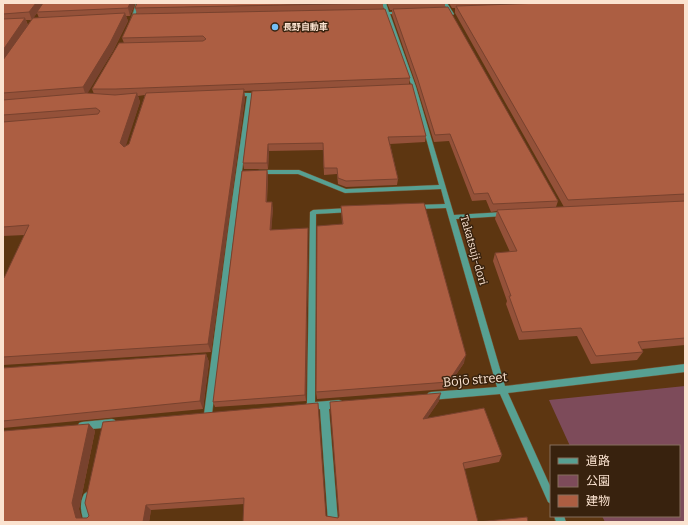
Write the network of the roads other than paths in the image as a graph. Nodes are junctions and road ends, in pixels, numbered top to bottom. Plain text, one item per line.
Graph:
1 (138, 3) edge
2 (384, 3) edge
3 (445, 3) edge
4 (442, 11) edge
5 (450, 11) junction
6 (458, 11) edge
7 (406, 12) edge
8 (373, 13) edge
9 (387, 13) junction
10 (126, 18) edge
11 (133, 18) junction
12 (141, 18) edge
13 (456, 23) edge
14 (128, 30) edge
15 (406, 87) edge
16 (414, 87) junction
17 (250, 94) junction
18 (266, 94) edge
19 (228, 96) edge
20 (254, 172) edge
21 (443, 187) junction
22 (448, 206) junction
23 (413, 207) edge
24 (359, 210) edge
25 (509, 214) edge
26 (452, 217) junction
27 (685, 368) edge
28 (502, 390) junction
29 (419, 397) edge
30 (348, 403) edge
31 (324, 405) junction
32 (208, 414) edge
33 (118, 423) edge
34 (72, 427) edge
35 (90, 486) edge
36 (550, 497) edge
37 (89, 522) edge
38 (333, 522) edge

1 - 11 street
2 - 9 street, Takatsuji-dori
3 - 5 street
4 - 5 street
5 - 6 street
5 - 13 street
7 - 9 street
8 - 9 street
9 - 16 street, Takatsuji-dori
10 - 11 street
11 - 12 street
11 - 14 street
15 - 16 street
16 - 21 street, Takatsuji-dori
17 - 18 street
17 - 19 street
17 - 32 street
20 - 21 street
21 - 22 street, Takatsuji-dori
22 - 23 street
22 - 26 street, Takatsuji-dori
24 - 31 street
25 - 26 street
26 - 28 street, Takatsuji-dori
27 - 28 street, Bōjō street
28 - 29 street, Bōjō street
28 - 36 street, Takatsuji-dori
30 - 31 street
31 - 38 street
33 - 34 street
35 - 37 street

